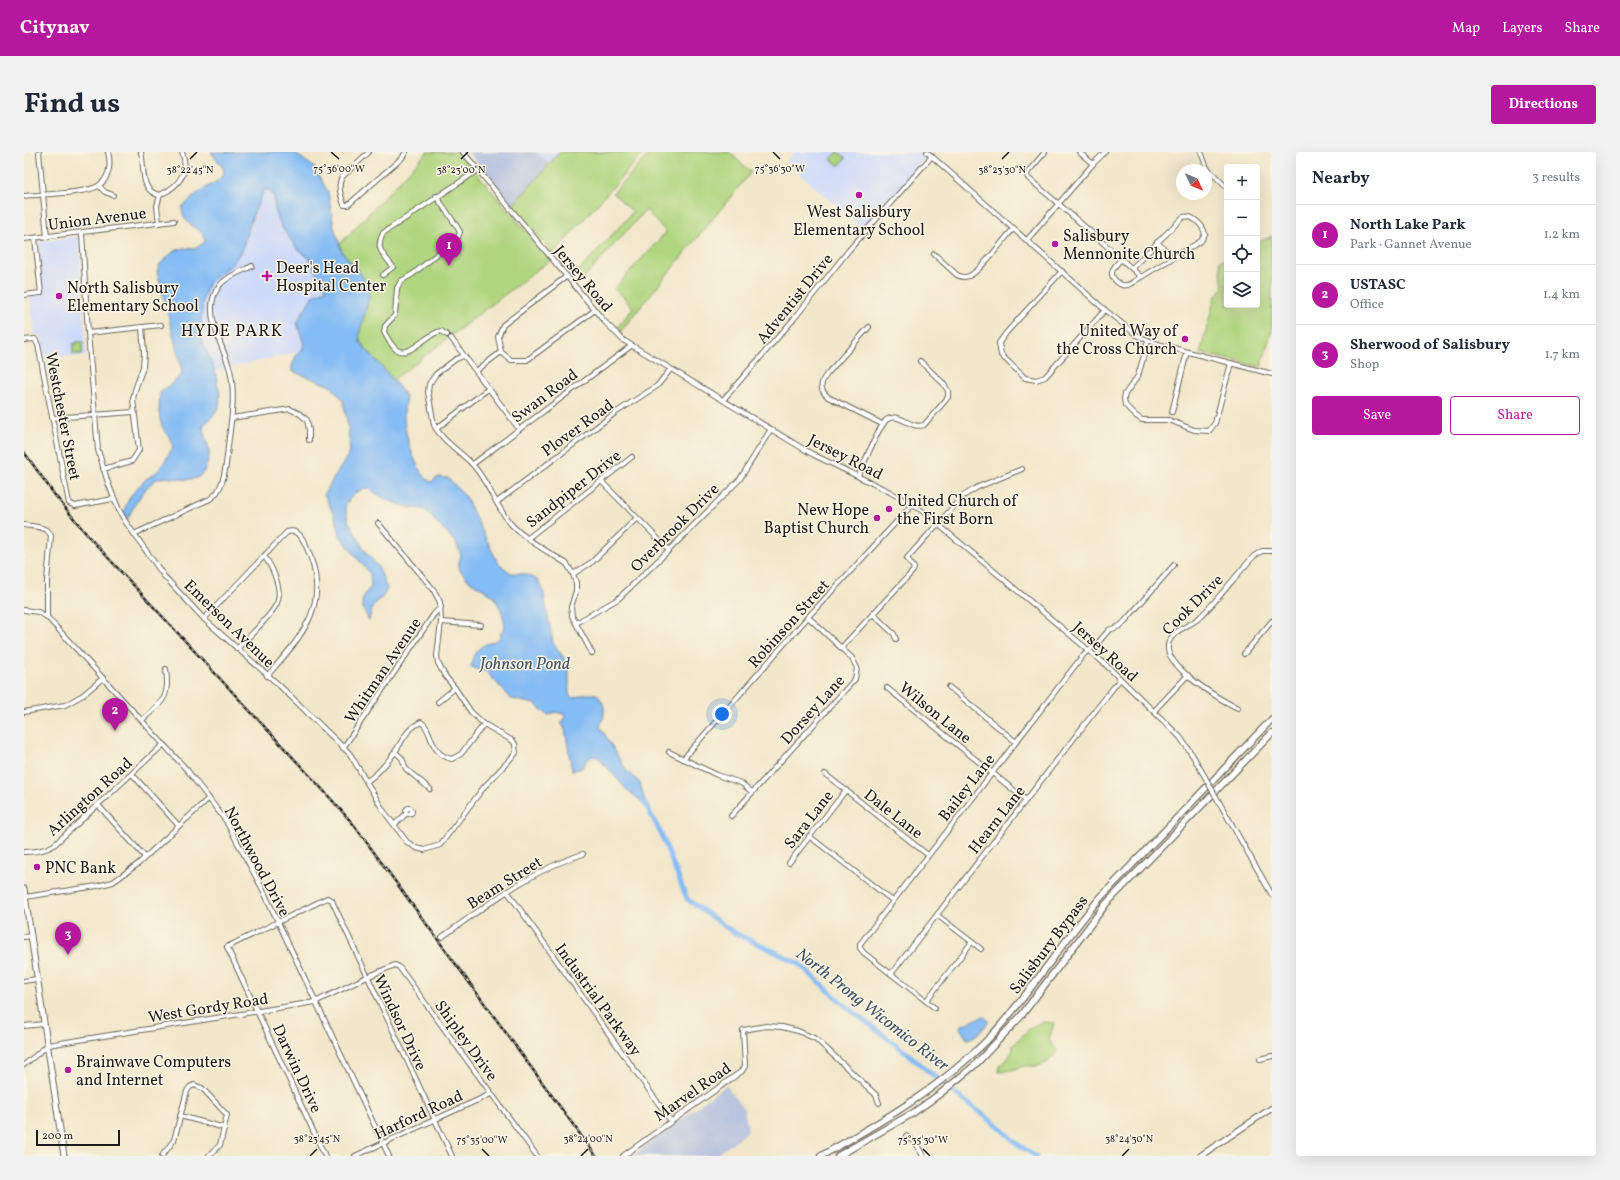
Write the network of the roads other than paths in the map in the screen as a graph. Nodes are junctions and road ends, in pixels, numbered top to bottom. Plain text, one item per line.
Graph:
1 (39, 152) edge
2 (108, 152) edge
3 (141, 152) edge
4 (182, 152) edge
5 (369, 152) edge
6 (406, 152) edge
7 (462, 152) edge
8 (927, 152) edge
9 (1044, 152) edge
10 (1079, 152) edge
11 (1105, 152) edge
12 (1201, 152) edge
13 (932, 156) junction
14 (1093, 164) junction
15 (478, 170) junction
16 (1224, 185) edge
17 (99, 186) junction
18 (43, 194) junction
19 (113, 195) dead end
20 (160, 195) junction
21 (24, 196) edge
22 (436, 196) junction
23 (1059, 204) junction
24 (174, 221) dead end
25 (159, 223) junction
26 (1014, 228) junction
27 (82, 233) junction
28 (47, 237) junction
29 (35, 238) junction
30 (24, 240) edge
31 (1027, 240) junction
32 (1157, 242) junction
33 (934, 254) dead end
34 (1173, 258) junction
35 (1122, 259) junction
36 (252, 266) dead end
37 (1132, 268) junction
38 (1062, 271) junction
39 (383, 275) dead end
40 (567, 276) junction
41 (1141, 277) junction
42 (24, 296) edge
43 (595, 310) junction
44 (1105, 310) junction
45 (161, 325) dead end
46 (142, 327) junction
47 (869, 327) dead end
48 (88, 333) junction
49 (24, 340) edge
50 (1148, 341) junction
51 (631, 346) junction
52 (501, 352) junction
53 (1187, 352) junction
54 (464, 356) junction
55 (920, 361) dead end
56 (1231, 363) junction
57 (670, 370) junction
58 (476, 371) junction
59 (1272, 374) edge
60 (488, 390) junction
61 (723, 400) junction
62 (134, 412) junction
63 (1172, 412) dead end
64 (94, 415) junction
65 (52, 418) junction
66 (232, 418) junction
67 (882, 424) junction
68 (436, 429) junction
69 (519, 429) junction
70 (771, 430) junction
71 (308, 440) dead end
72 (632, 457) dead end
73 (473, 464) junction
74 (103, 469) junction
75 (1022, 470) dead end
76 (858, 476) junction
77 (601, 481) junction
78 (113, 499) junction
79 (497, 502) junction
80 (912, 504) junction
81 (637, 518) junction
82 (378, 522) dead end
83 (24, 525) edge
84 (938, 525) junction
85 (134, 534) junction
86 (528, 538) junction
87 (669, 550) junction
88 (1272, 551) edge
89 (264, 556) junction
90 (1174, 565) dead end
91 (573, 574) junction
92 (441, 607) junction
93 (24, 610) edge
94 (873, 614) junction
95 (47, 617) junction
96 (808, 617) junction
97 (204, 618) junction
98 (1272, 621) edge
99 (441, 622) junction
100 (576, 623) junction
101 (481, 625) dead end
102 (896, 639) dead end
103 (841, 648) junction
104 (237, 649) junction
105 (1089, 650) junction
106 (592, 653) dead end
107 (1244, 654) dead end
108 (166, 669) dead end
109 (267, 676) junction
110 (1188, 676) junction
111 (103, 678) junction
112 (1120, 678) junction
113 (949, 687) dead end
114 (455, 688) junction
115 (886, 688) dead end
116 (438, 702) dead end
117 (1238, 708) dead end
118 (1154, 711) junction
119 (24, 712) edge
120 (1272, 719) edge
121 (142, 720) junction
122 (484, 724) junction
123 (1272, 733) edge
124 (1016, 742) junction
125 (164, 744) junction
126 (343, 748) junction
127 (395, 752) junction
128 (668, 752) dead end
129 (683, 759) junction
130 (992, 772) junction
131 (132, 774) junction
132 (826, 774) dead end
133 (367, 781) junction
134 (430, 789) dead end
135 (846, 790) junction
136 (752, 792) junction
137 (209, 798) junction
138 (1026, 800) junction
139 (98, 805) junction
140 (406, 814) dead end
141 (731, 816) dead end
142 (395, 824) junction
143 (179, 826) junction
144 (809, 836) junction
145 (24, 852) edge
146 (583, 854) dead end
147 (928, 855) junction
148 (145, 857) junction
149 (789, 863) dead end
150 (507, 891) junction
151 (24, 892) edge
152 (1272, 895) edge
153 (893, 901) junction
154 (937, 915) junction
155 (277, 921) junction
156 (31, 936) junction
157 (24, 937) edge
158 (442, 937) dead end
159 (972, 942) junction
160 (981, 949) dead end
161 (891, 974) junction
162 (367, 977) junction
163 (37, 979) junction
164 (24, 981) edge
165 (926, 1001) junction
166 (315, 1002) junction
167 (935, 1008) dead end
168 (258, 1011) junction
169 (44, 1024) junction
170 (24, 1026) edge
171 (48, 1045) junction
172 (1272, 1056) edge
173 (1260, 1059) dead end
174 (24, 1065) edge
175 (491, 1094) junction
176 (879, 1103) dead end
177 (1272, 1108) edge
178 (180, 1116) junction
179 (435, 1120) junction
180 (671, 1121) junction
181 (225, 1128) junction
182 (906, 1136) dead end
183 (383, 1144) junction
184 (64, 1156) edge
185 (162, 1156) edge
186 (209, 1156) edge
187 (325, 1156) edge
188 (355, 1156) edge
189 (389, 1156) edge
190 (452, 1156) edge
191 (537, 1156) edge
192 (623, 1156) edge
193 (821, 1156) edge
194 (838, 1156) edge
195 (923, 1156) edge
196 (1200, 1156) edge

1 - 18 street
2 - 17 street
3 - 20 street
4 - 20 street
5 - 6 street
7 - 15 street, Jersey Road
8 - 13 street
9 - 23 street
10 - 14 street
11 - 14 street
12 - 16 street
13 - 26 street
13 - 61 street, Adventist Drive
14 - 23 street
15 - 22 street
15 - 40 street, Jersey Road
17 - 18 street
17 - 19 street
18 - 21 street
18 - 28 street
20 - 25 street
22 - 39 street
22 - 54 street
23 - 31 street
23 - 35 street
24 - 25 street, Union Avenue
25 - 27 street, Union Avenue
26 - 31 street
26 - 33 street
27 - 28 street, Union Avenue
27 - 48 street, Emerson Avenue
28 - 29 street, Union Avenue
29 - 30 street, Union Avenue
29 - 42 street
31 - 38 street
32 - 34 street
32 - 34 street
32 - 37 street
34 - 41 street
35 - 37 street
35 - 41 street
36 - 66 street
37 - 41 street
38 - 44 street
38 - 44 street
40 - 43 street, Jersey Road
40 - 52 street
43 - 51 street, Jersey Road
43 - 52 street
44 - 50 street
45 - 46 street
46 - 48 street
46 - 62 street
47 - 67 street
48 - 64 street, Emerson Avenue
49 - 65 street, Westchester Street
50 - 53 street
50 - 56 street
51 - 57 street, Jersey Road
51 - 69 street, Swan Road
52 - 58 street
53 - 56 street
53 - 63 street
54 - 58 street
54 - 68 street
55 - 67 street
56 - 59 street
57 - 61 street, Jersey Road
57 - 79 street, Plover Road
58 - 60 street
60 - 68 street
60 - 69 street
61 - 70 street, Jersey Road
62 - 64 street
62 - 74 street
64 - 65 street
64 - 74 street, Emerson Avenue
65 - 78 street, Westchester Street
66 - 71 street
66 - 85 street
67 - 76 street
68 - 73 street
69 - 73 street, Swan Road
70 - 76 street, Jersey Road
70 - 87 street, Overbrook Drive
72 - 77 street, Sandpiper Drive
73 - 79 street
74 - 78 street, Emerson Avenue
75 - 84 street
76 - 80 street, Jersey Road
77 - 81 street
77 - 86 street, Sandpiper Drive
78 - 85 street, Emerson Avenue
79 - 86 street
80 - 84 street, Jersey Road
80 - 96 street, Robinson Street
81 - 87 street
81 - 91 street
82 - 92 street
83 - 95 street
84 - 94 street
84 - 105 street, Jersey Road
85 - 97 street, Emerson Avenue
86 - 91 street
87 - 100 street, Overbrook Drive
88 - 110 street, Cook Drive
89 - 97 street
89 - 104 street
89 - 109 street
90 - 105 street, Bailey Lane
91 - 100 street
92 - 99 street
92 - 126 street, Whitman Avenue
93 - 95 street, Northwood Drive
94 - 102 street
94 - 103 street
95 - 111 street, Northwood Drive
96 - 103 street, Dorsey Lane
96 - 129 street, Robinson Street
97 - 104 street, Emerson Avenue
98 - 107 street
99 - 101 street
99 - 114 street
100 - 106 street
103 - 136 street, Dorsey Lane
104 - 109 street, Emerson Avenue
105 - 112 street, Jersey Road
105 - 124 street, Bailey Lane
108 - 121 street
109 - 126 street, Emerson Avenue
110 - 117 street, Cook Drive
110 - 118 street
111 - 119 street
111 - 121 street, Northwood Drive
112 - 118 street, Jersey Road
112 - 138 street, Hearn Lane
113 - 124 street
114 - 116 street
114 - 122 street
115 - 130 street, Wilson Lane
118 - 152 street, Jersey Road, bridge
120 - 193 highway, Salisbury Bypass
121 - 125 street, Northwood Drive
122 - 127 street
122 - 142 street, Emerson Avenue
123 - 194 highway, Salisbury Bypass
124 - 130 street, Bailey Lane
125 - 131 street, Arlington Road
125 - 137 street, Northwood Drive
126 - 133 street, Emerson Avenue
127 - 133 street
127 - 134 street
128 - 129 street
129 - 136 street
130 - 138 street, Wilson Lane
130 - 147 street, Bailey Lane
131 - 139 street, Arlington Road
131 - 143 street
132 - 135 street
133 - 142 street, Emerson Avenue
135 - 144 street, Sara Lane
135 - 147 street, Dale Lane
136 - 141 street, Dorsey Lane
137 - 143 street
137 - 155 street, Northwood Drive
138 - 154 street, Hearn Lane
139 - 145 street, Arlington Road
139 - 148 street
140 - 142 street
143 - 148 street
144 - 149 street, Sara Lane
144 - 153 street
146 - 150 street, Beam Street
147 - 153 street, Bailey Lane
148 - 151 street
150 - 158 street, Beam Street
150 - 180 street, Industrial Parkway
151 - 156 main road
153 - 161 street, Bailey Lane
154 - 159 street
154 - 161 street, Hearn Lane
155 - 162 street, Windsor Drive
155 - 166 street, Northwood Drive
155 - 168 street, Darwin Drive
156 - 157 street
156 - 163 main road
159 - 160 street
159 - 165 street
161 - 165 street
162 - 166 street, West Gordy Road
162 - 175 street, Shipley Drive
162 - 179 street, Windsor Drive
163 - 164 street
163 - 169 main road
165 - 167 street
166 - 168 street, West Gordy Road
166 - 183 street, Northwood Drive
168 - 171 street, West Gordy Road
168 - 187 street, Darwin Drive
169 - 170 street
169 - 171 main road
171 - 174 street
171 - 184 main road
172 - 173 street
175 - 179 street, Harford Road
175 - 191 street, Shipley Drive
176 - 180 street, Marvel Road
177 - 196 main road
178 - 181 street
178 - 181 street
178 - 185 street
179 - 183 street, Harford Road
179 - 190 street, Windsor Drive
180 - 192 street, Marvel Road
181 - 186 street
182 - 195 street
183 - 188 street, Harford Road
183 - 189 street, Northwood Drive

